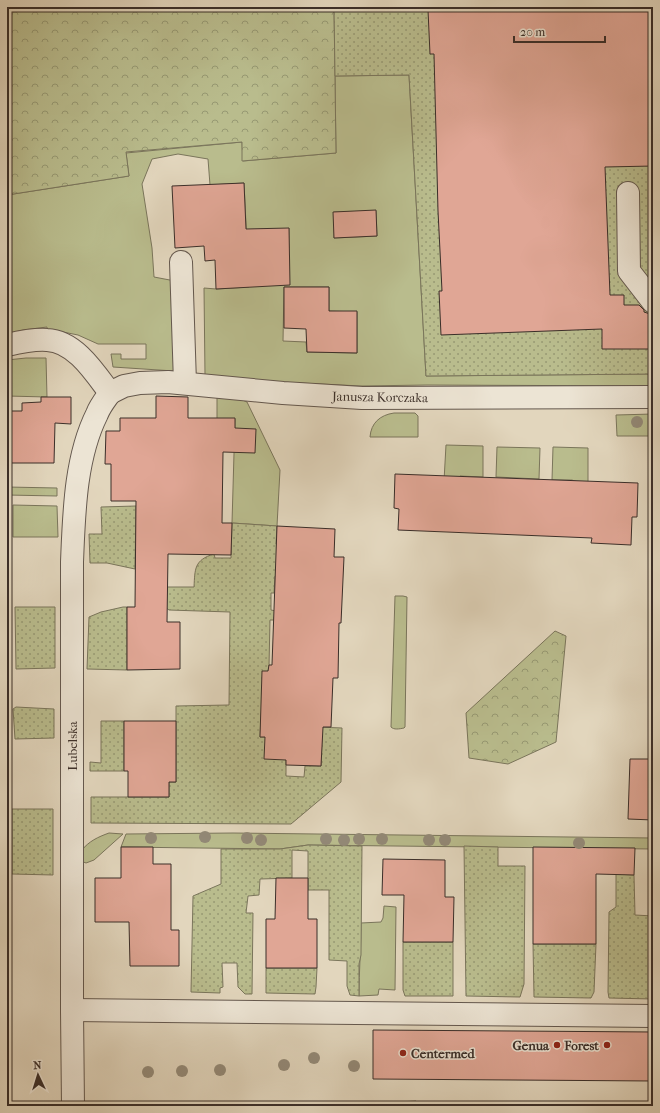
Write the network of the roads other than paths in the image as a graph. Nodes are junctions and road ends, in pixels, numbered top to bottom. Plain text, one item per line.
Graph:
1 (628, 193) dead end
2 (181, 262) dead end
3 (653, 302) edge
4 (7, 345) edge
5 (185, 383) junction
6 (110, 393) junction
7 (653, 397) edge
8 (72, 1010) junction
9 (653, 1016) edge
10 (73, 1106) edge

1 - 3 street
2 - 5 street
4 - 6 street
5 - 6 street, Janusza Korczaka
5 - 7 street, Janusza Korczaka
6 - 8 street, Lubelska
8 - 9 street
8 - 10 street, Lubelska

